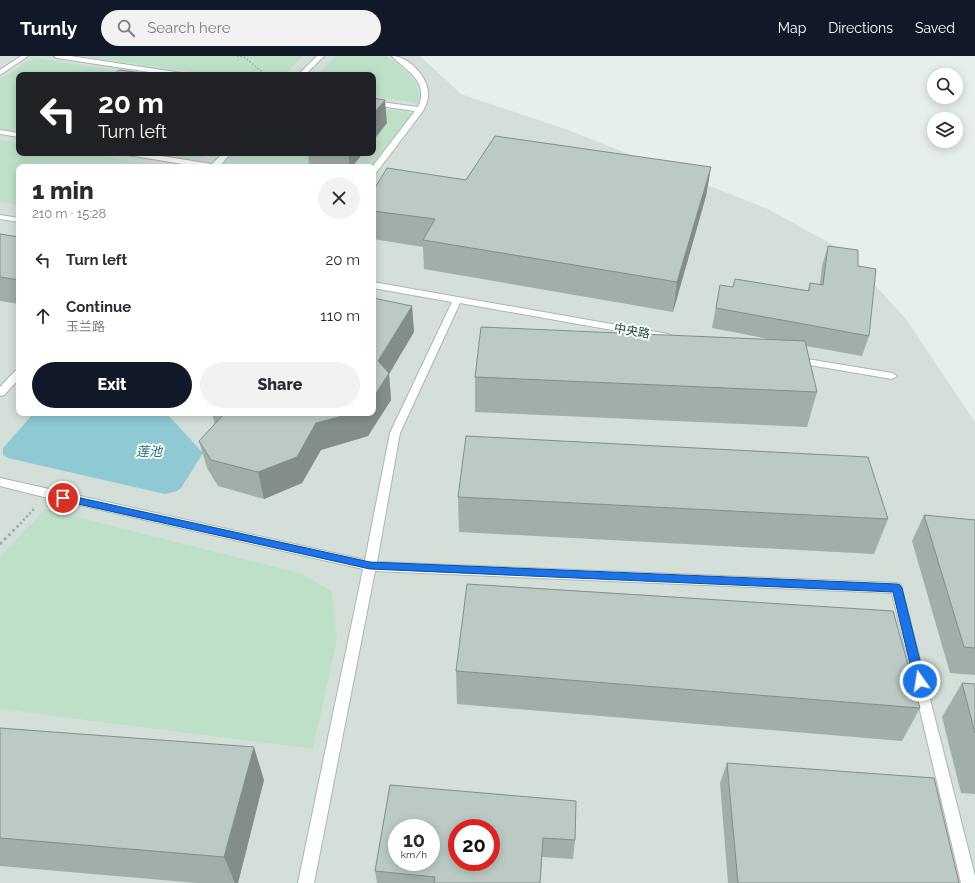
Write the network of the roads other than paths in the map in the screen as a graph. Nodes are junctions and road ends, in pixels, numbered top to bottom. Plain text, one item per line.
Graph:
1 (25, 56) edge
2 (57, 56) edge
3 (321, 56) edge
4 (395, 56) edge
5 (0, 72) edge
6 (162, 72) edge
7 (304, 72) edge
8 (376, 103) edge
9 (420, 109) junction
10 (0, 132) edge
11 (16, 135) edge
12 (146, 156) edge
13 (224, 156) edge
14 (196, 164) edge
15 (217, 164) edge
16 (376, 167) edge
17 (0, 217) edge
18 (16, 220) edge
19 (376, 286) edge
20 (456, 300) junction
21 (681, 340) edge
22 (782, 357) edge
23 (16, 376) edge
24 (892, 376) dead end
25 (0, 393) edge
26 (0, 482) edge
27 (370, 566) junction
28 (306, 883) edge
29 (969, 883) edge

1 - 5 lane
2 - 6 lane
3 - 7 lane
4 - 9 lane
8 - 9 lane
9 - 16 lane
10 - 11 lane
12 - 14 lane
13 - 15 lane
17 - 18 lane
19 - 20 lane, 中央路
20 - 21 lane, 中央路
20 - 27 lane
22 - 24 lane
23 - 25 lane
26 - 27 lane
27 - 28 lane
27 - 29 lane

